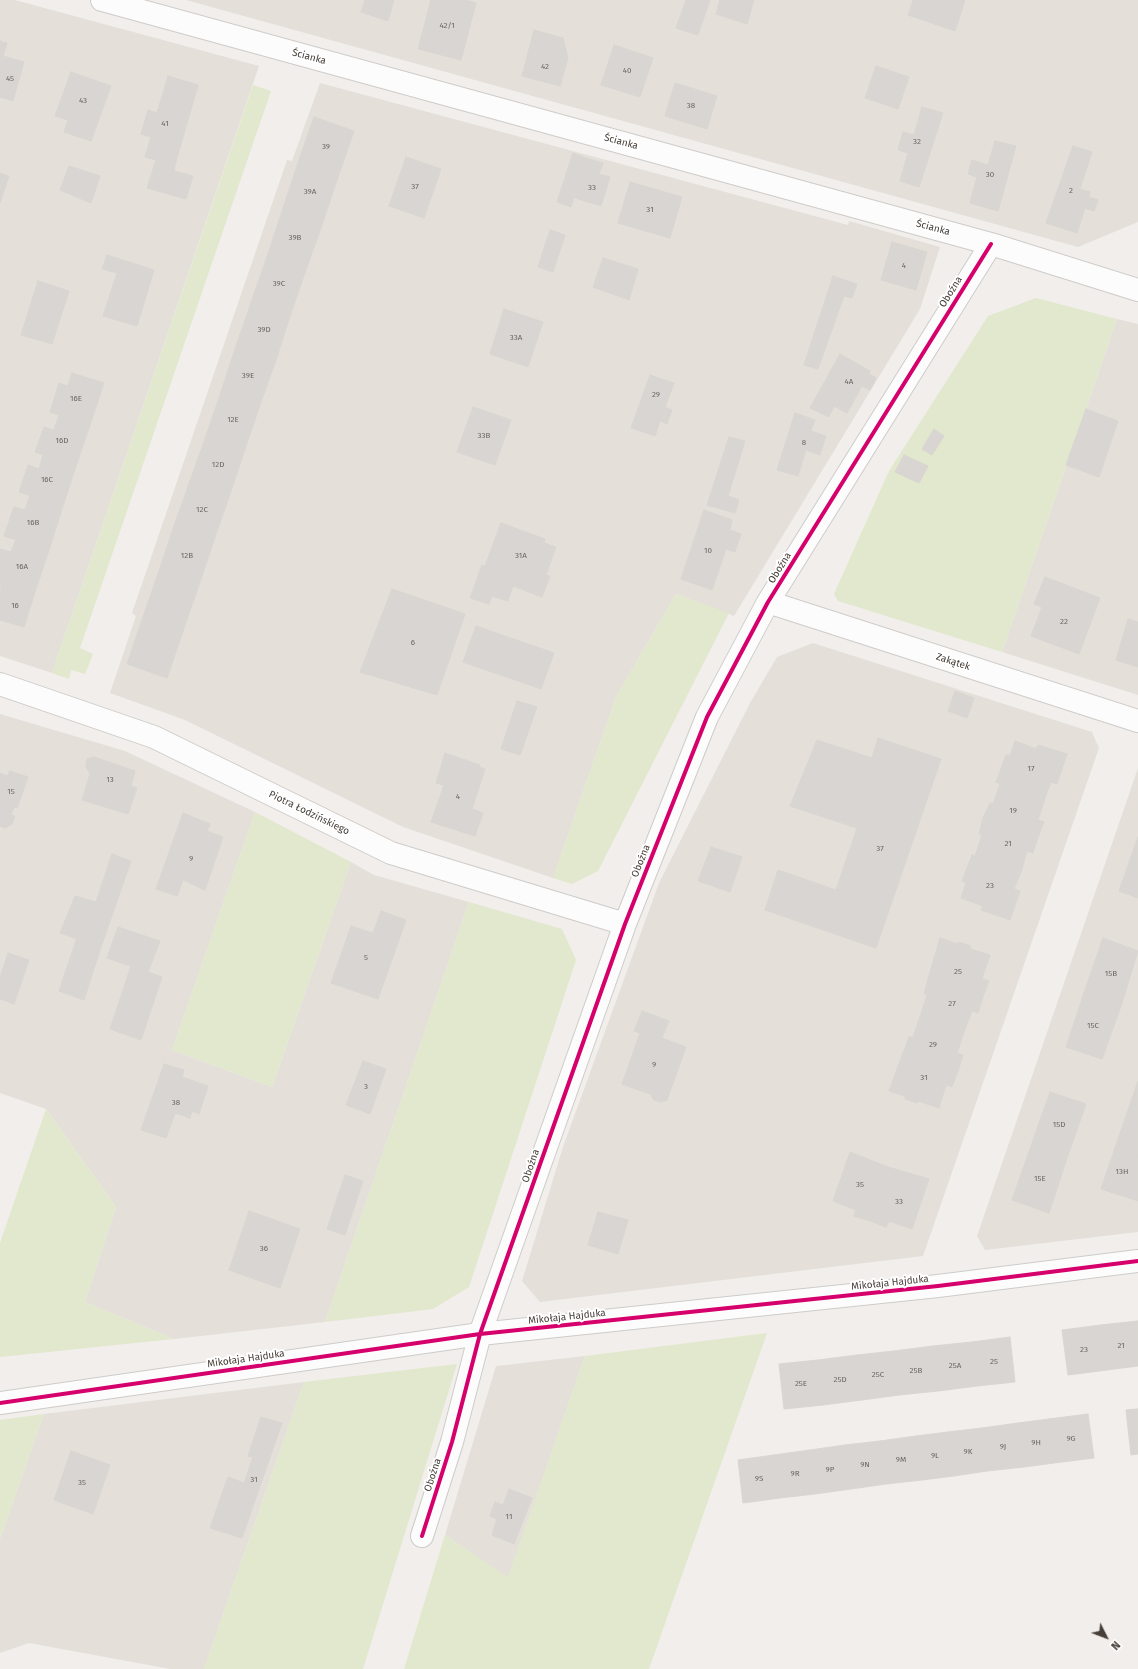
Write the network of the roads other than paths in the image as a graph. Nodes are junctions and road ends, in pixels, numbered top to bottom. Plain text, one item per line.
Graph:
1 (102, 0) edge
2 (991, 244) junction
3 (1138, 290) edge
4 (768, 602) junction
5 (0, 684) edge
6 (1138, 721) edge
7 (624, 924) junction
8 (1138, 1261) edge
9 (480, 1334) junction
10 (0, 1403) edge
11 (422, 1536) dead end

1 - 2 street, Ścianka
2 - 3 street, Ścianka
2 - 4 street, Oboźna
4 - 6 street, Zakątek
4 - 7 street, Oboźna
5 - 7 street, Piotra Łodzińskiego
7 - 9 street, Oboźna
8 - 9 street, Mikołaja Hajduka
9 - 10 street, Mikołaja Hajduka
9 - 11 street, Oboźna

